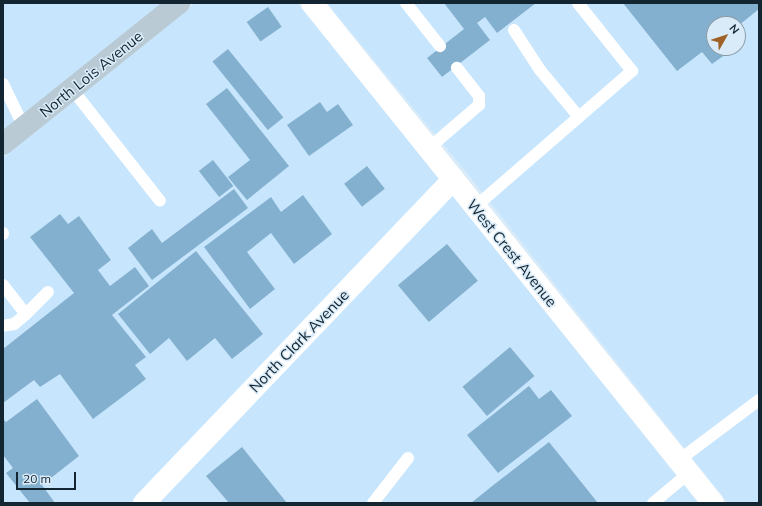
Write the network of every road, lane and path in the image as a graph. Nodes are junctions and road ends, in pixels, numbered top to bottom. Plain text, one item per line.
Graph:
1 (178, 3) edge
2 (312, 3) edge
3 (406, 3) edge
4 (578, 3) edge
5 (514, 30) dead end
6 (440, 46) dead end
7 (458, 68) dead end
8 (3, 84) edge
9 (72, 89) junction
10 (578, 116) junction
11 (24, 127) junction
12 (3, 144) edge
13 (429, 148) junction
14 (454, 179) junction
15 (160, 201) dead end
16 (475, 207) junction
17 (3, 285) edge
18 (48, 292) dead end
19 (26, 314) junction
20 (3, 326) edge
21 (759, 400) edge
22 (408, 458) dead end
23 (684, 467) junction
24 (144, 503) edge
25 (373, 503) edge
26 (653, 503) edge
27 (713, 503) edge

1 - 9 street, North Lois Avenue
2 - 13 street, West Crest Avenue
3 - 6 lane
4 - 10 lane
5 - 10 lane
7 - 13 lane
8 - 11 lane
9 - 11 street, North Lois Avenue
9 - 15 lane
10 - 16 lane
11 - 12 street, North Lois Avenue
13 - 14 street, West Crest Avenue
14 - 16 street, West Crest Avenue
14 - 24 street, North Clark Avenue
16 - 23 street, West Crest Avenue
17 - 19 lane
18 - 19 lane
19 - 20 lane
21 - 23 lane
22 - 25 lane
23 - 26 lane
23 - 27 street, West Crest Avenue

